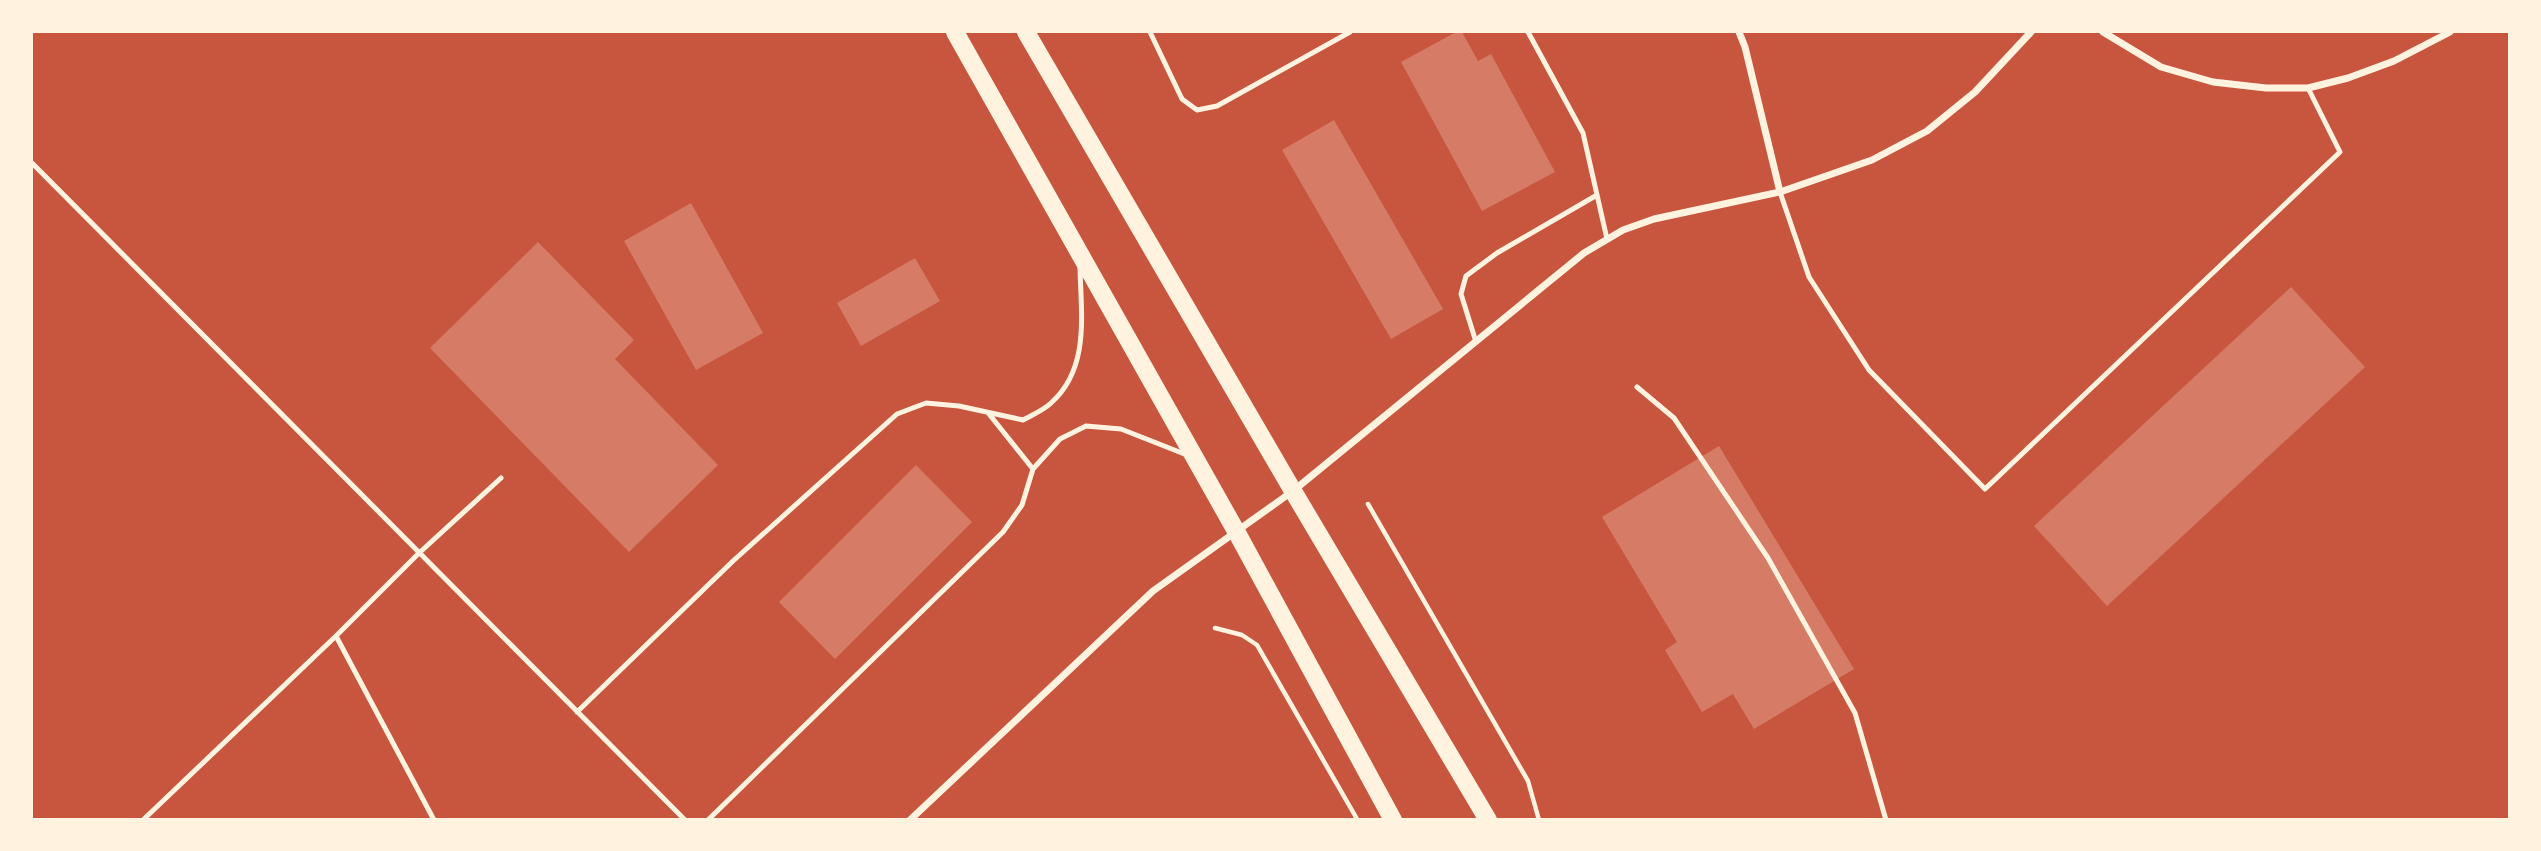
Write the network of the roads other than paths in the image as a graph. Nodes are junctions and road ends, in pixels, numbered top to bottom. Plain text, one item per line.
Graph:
1 (955, 32) edge
2 (1026, 32) edge
3 (1150, 32) edge
4 (1350, 32) edge
5 (1528, 32) edge
6 (1739, 32) edge
7 (2031, 32) edge
8 (2102, 32) edge
9 (2450, 32) edge
10 (2308, 88) junction
11 (32, 163) edge
12 (1780, 192) junction
13 (1597, 195) junction
14 (1608, 239) junction
15 (1080, 254) junction
16 (1476, 342) junction
17 (1637, 387) dead end
18 (989, 414) junction
19 (1193, 457) junction
20 (1033, 470) junction
21 (501, 478) dead end
22 (1293, 491) junction
23 (1236, 531) junction
24 (418, 554) junction
25 (336, 636) junction
26 (577, 712) junction
27 (143, 820) edge
28 (434, 820) edge
29 (685, 820) edge
30 (708, 820) edge
31 (910, 820) edge
32 (1393, 820) edge
33 (1488, 820) edge
34 (1886, 820) edge

1 - 15 main road
2 - 22 main road
3 - 4 lane
5 - 13 lane
6 - 12 street
7 - 12 street
8 - 10 street
9 - 10 street
10 - 12 lane
11 - 24 lane
12 - 14 street
13 - 14 lane
13 - 16 lane
14 - 16 street
15 - 18 lane
15 - 19 main road
16 - 22 street
17 - 34 lane
18 - 20 lane
18 - 26 lane
19 - 20 lane
19 - 23 main road
20 - 30 lane
21 - 24 lane
22 - 23 street
22 - 33 main road
23 - 31 street
23 - 32 main road
24 - 25 lane
24 - 26 lane
25 - 27 lane
25 - 28 lane
26 - 29 lane

